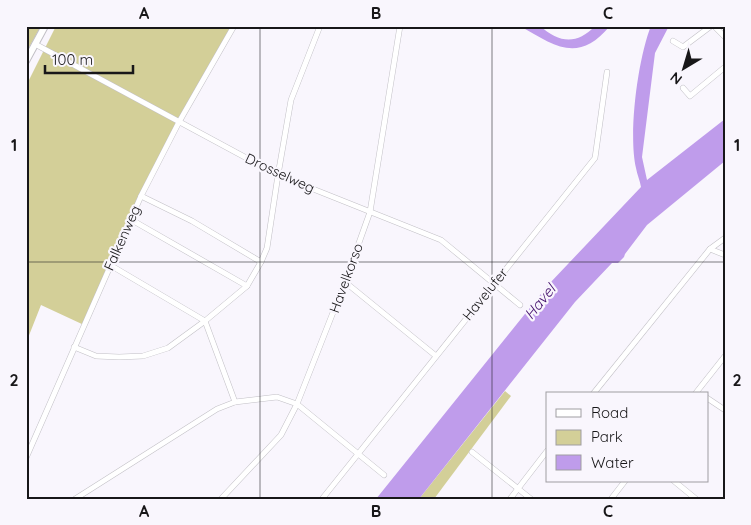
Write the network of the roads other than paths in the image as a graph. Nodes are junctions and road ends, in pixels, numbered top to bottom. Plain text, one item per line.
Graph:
1 (45, 26) edge
2 (234, 26) edge
3 (320, 26) edge
4 (400, 26) edge
5 (712, 26) edge
6 (725, 37) edge
7 (673, 42) dead end
8 (35, 44) junction
9 (26, 61) edge
10 (725, 67) edge
11 (606, 72) dead end
12 (684, 88) dead end
13 (180, 122) junction
14 (278, 175) junction
15 (141, 196) junction
16 (370, 212) junction
17 (130, 219) junction
18 (725, 238) edge
19 (710, 249) junction
20 (725, 255) edge
21 (261, 262) junction
22 (110, 265) junction
23 (345, 282) junction
24 (494, 283) junction
25 (247, 286) junction
26 (520, 305) dead end
27 (205, 321) junction
28 (74, 347) junction
29 (436, 356) junction
30 (725, 356) edge
31 (596, 392) edge
32 (699, 392) edge
33 (708, 399) edge
34 (236, 402) junction
35 (297, 404) junction
36 (725, 410) edge
37 (472, 452) dead end
38 (546, 452) edge
39 (358, 453) junction
40 (26, 458) edge
41 (384, 474) dead end
42 (624, 482) edge
43 (675, 482) edge
44 (518, 489) junction
45 (74, 499) edge
46 (221, 499) edge
47 (322, 499) edge
48 (510, 499) edge
49 (531, 499) edge
50 (611, 499) edge
51 (696, 499) edge

1 - 8 street
2 - 13 street, Falkenweg
3 - 14 street
4 - 16 street, Havelkorso
5 - 6 street
5 - 7 street
8 - 9 street
8 - 13 street, Drosselweg
10 - 12 street
11 - 24 street, Havelufer
13 - 14 street, Drosselweg
13 - 15 street, Falkenweg
14 - 16 street, Drosselweg
14 - 21 street
15 - 17 street, Falkenweg
15 - 21 street
16 - 23 street, Havelkorso
16 - 24 street, Drosselweg
17 - 22 street, Falkenweg
17 - 25 street
18 - 19 street
19 - 20 street
19 - 31 street
21 - 25 street
22 - 27 street
22 - 28 street, Falkenweg
23 - 29 street
23 - 35 street, Havelkorso
24 - 26 street, Drosselweg
24 - 29 street, Havelufer
25 - 27 street
27 - 28 street
27 - 34 street
28 - 40 street, Falkenweg
29 - 39 street, Havelufer
30 - 32 street
33 - 36 street
34 - 35 street
34 - 45 street
35 - 39 street
35 - 46 street, Havelkorso
37 - 44 street
38 - 44 street
39 - 41 street
39 - 47 street, Havelufer
42 - 50 street
43 - 51 street
44 - 48 street
44 - 49 street

